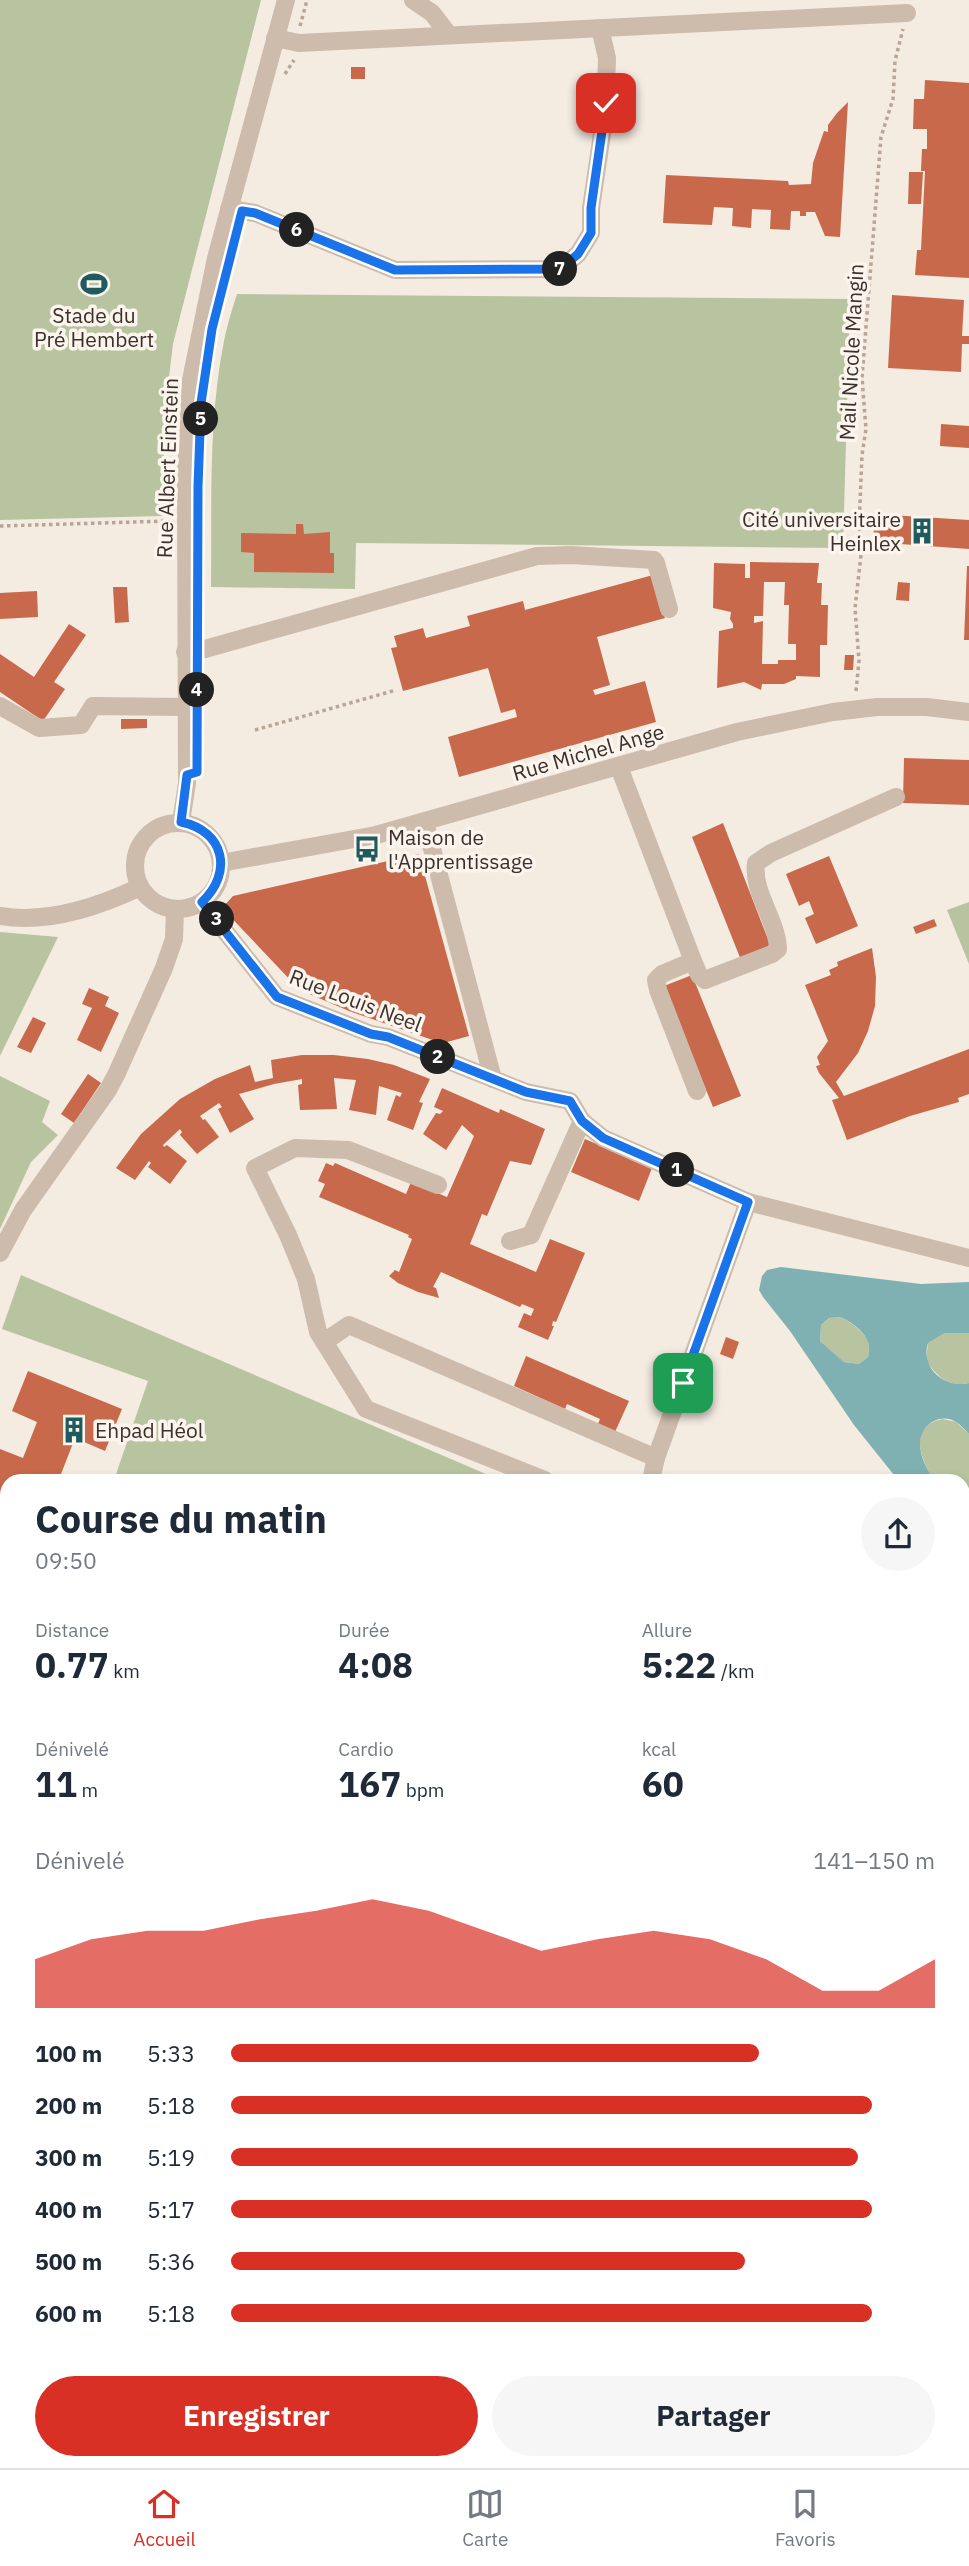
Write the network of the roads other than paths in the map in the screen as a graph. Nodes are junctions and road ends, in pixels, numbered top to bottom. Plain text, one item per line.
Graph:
1 (286, 0) edge
2 (413, 0) edge
3 (907, 13) road end
4 (600, 28) junction
5 (449, 35) junction
6 (275, 38) junction
7 (229, 208) junction
8 (669, 609) dead end
9 (185, 652) junction
10 (0, 706) edge
11 (186, 707) junction
12 (969, 712) edge
13 (619, 767) junction
14 (897, 797) dead end
15 (181, 822) junction
16 (425, 822) junction
17 (221, 863) junction
18 (140, 887) junction
19 (202, 902) junction
20 (175, 909) junction
21 (0, 916) edge
22 (693, 961) junction
23 (493, 1079) junction
24 (697, 1091) dead end
25 (582, 1121) junction
26 (438, 1185) dead end
27 (748, 1202) junction
28 (510, 1241) dead end
29 (0, 1253) edge
30 (969, 1258) edge
31 (324, 1342) junction
32 (656, 1458) junction
33 (530, 1474) edge
34 (652, 1474) edge

1 - 6 street, Rue Albert Einstein
2 - 5 street
3 - 4 street
4 - 5 street
4 - 7 street
5 - 6 street
6 - 7 street, Rue Albert Einstein
7 - 9 street, Rue Albert Einstein
8 - 9 street
9 - 11 street, Rue Albert Einstein
10 - 11 street
11 - 15 street, Rue Albert Einstein
12 - 13 street, Rue Michel Ange
13 - 16 street, Rue Michel Ange
13 - 22 street
14 - 22 street
15 - 17 street
15 - 18 street
16 - 17 street, Rue Michel Ange
16 - 23 street
17 - 19 street
18 - 20 street
18 - 21 street
19 - 20 street
19 - 23 street, Rue Louis Neel
20 - 29 street
22 - 24 street
23 - 25 street, Rue Louis Neel
25 - 27 street, Rue Louis Neel
25 - 28 street
26 - 31 street
27 - 30 street, Rue Louis Neel
27 - 32 street
31 - 32 street
31 - 33 street
32 - 34 street

